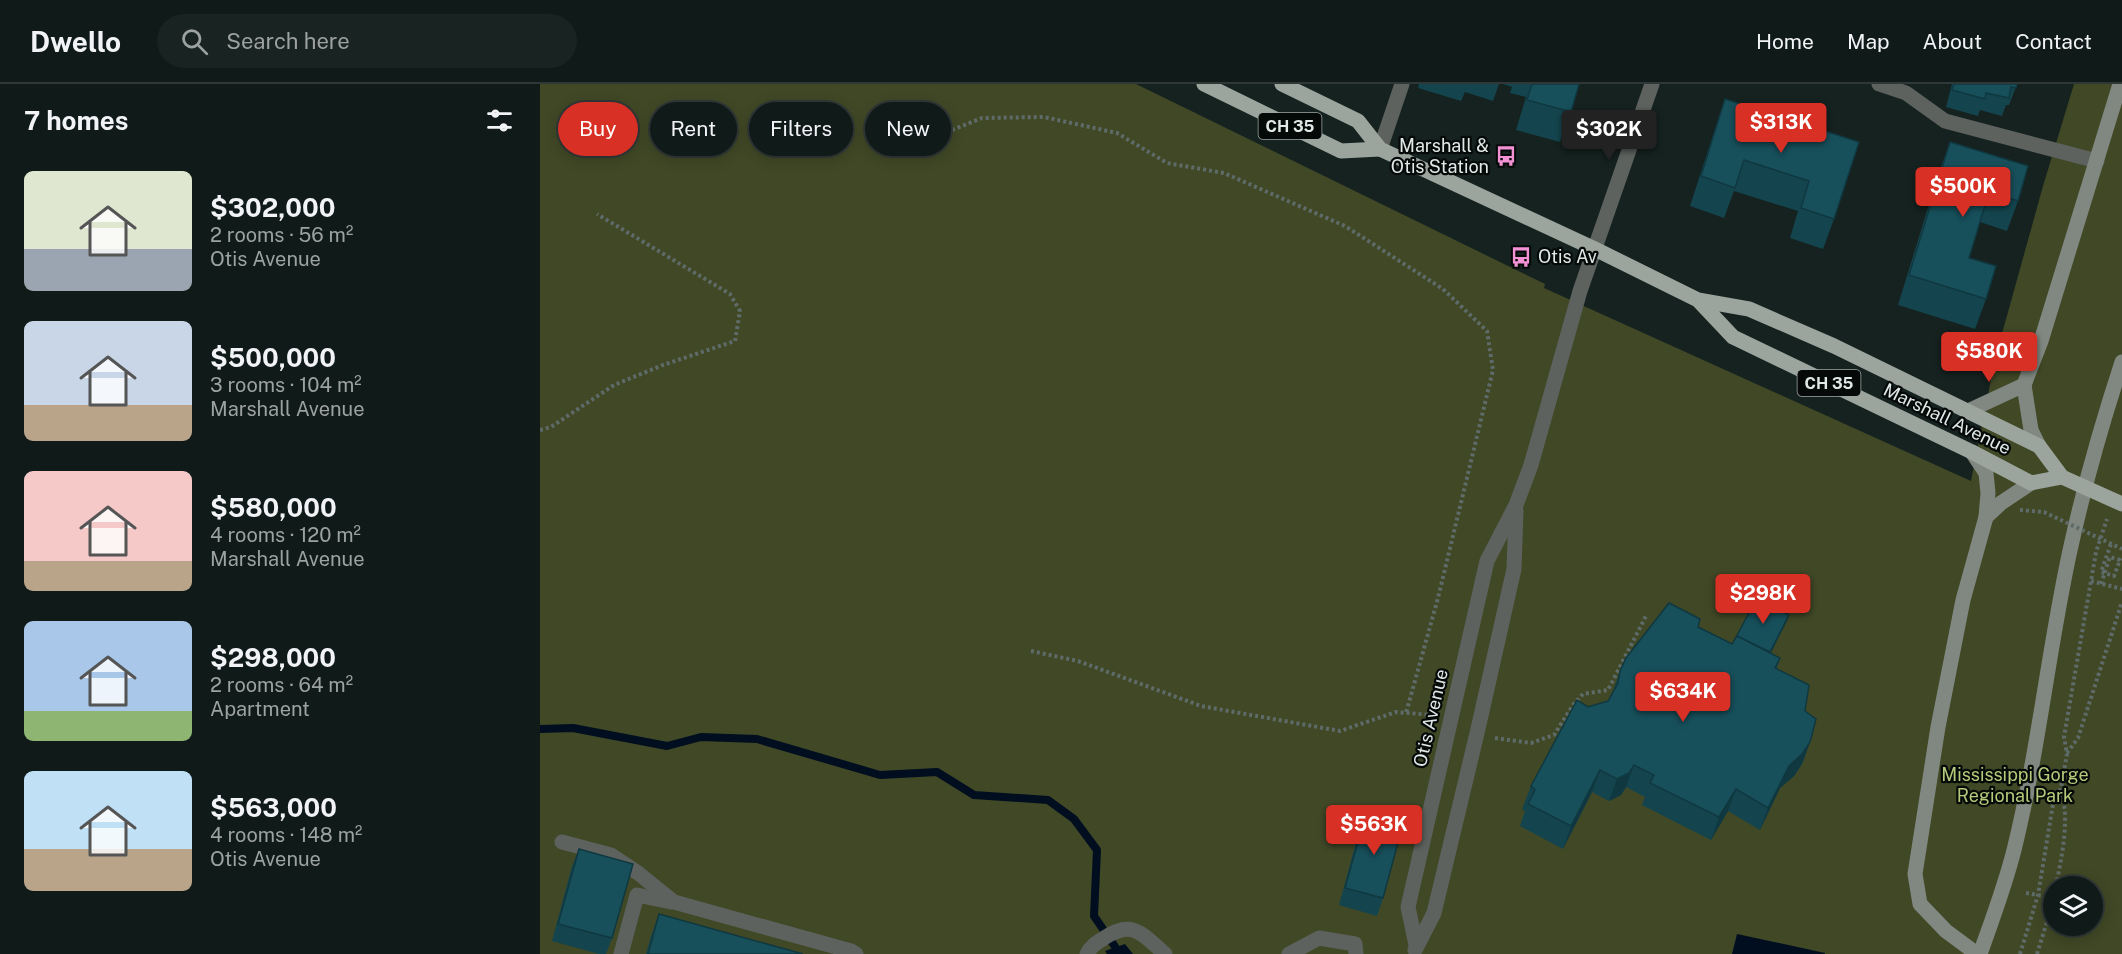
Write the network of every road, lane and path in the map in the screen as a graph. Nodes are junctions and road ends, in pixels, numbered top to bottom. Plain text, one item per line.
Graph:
1 (1204, 84) edge
2 (1282, 84) edge
3 (1402, 84) edge
4 (1653, 84) edge
5 (1879, 84) edge
6 (2120, 84) edge
7 (952, 130) dead end
8 (1380, 149) junction
9 (2097, 160) junction
10 (597, 214) dead end
11 (1595, 249) junction
12 (1698, 300) junction
13 (2122, 362) edge
14 (2024, 385) junction
15 (1968, 411) junction
16 (540, 430) edge
17 (2039, 446) junction
18 (1971, 452) junction
19 (2062, 477) junction
20 (2031, 483) junction
21 (2122, 504) edge
22 (1516, 505) junction
23 (2020, 510) dead end
24 (1986, 517) junction
25 (2107, 518) dead end
26 (2111, 544) junction
27 (2122, 549) edge
28 (2091, 581) junction
29 (2101, 584) junction
30 (2122, 589) edge
31 (2122, 602) edge
32 (1647, 614) dead end
33 (1030, 651) dead end
34 (1406, 712) junction
35 (1450, 722) junction
36 (1478, 729) junction
37 (2067, 754) junction
38 (2061, 788) junction
39 (562, 842) dead end
40 (2058, 876) edge
41 (2026, 892) dead end
42 (2038, 895) junction
43 (2043, 896) edge
44 (674, 902) junction
45 (2043, 935) edge
46 (1090, 950) edge
47 (1415, 950) edge
48 (621, 954) edge
49 (856, 954) edge
50 (1165, 954) edge
51 (1289, 954) edge
52 (1356, 954) edge
53 (1979, 954) edge
54 (2020, 954) edge
55 (2037, 954) edge

1 - 8 main road, Marshall Avenue / CH 35
2 - 8 main road, Marshall Avenue / CH 35
3 - 8 street
4 - 11 street, Otis Avenue
5 - 9 street
6 - 9 street
7 - 34 path
8 - 11 main road, Marshall Avenue / CH 35
9 - 14 street
10 - 16 path
11 - 12 main road, Marshall Avenue / CH 35
11 - 22 street, Otis Avenue
12 - 15 main road, Marshall Avenue / CH 35
12 - 18 main road, Marshall Avenue / CH 35
13 - 53 street
14 - 15 street
14 - 17 street
15 - 17 main road, Marshall Avenue / CH 35
17 - 19 main road, Marshall Avenue / CH 35
18 - 20 main road, Marshall Avenue / CH 35
18 - 24 street
19 - 20 main road
19 - 21 main road, Marshall Avenue / CH 35, bridge
20 - 24 street
22 - 35 street, Otis Avenue
22 - 36 street, Otis Avenue
23 - 26 path, bridge
24 - 53 street
25 - 28 path
26 - 27 path, bridge
26 - 29 path
28 - 29 path
28 - 37 path
29 - 30 path
31 - 37 path
32 - 36 path
33 - 34 path
34 - 35 path
35 - 47 street, Otis Avenue
36 - 47 street, Otis Avenue
37 - 38 path
38 - 40 path
38 - 42 path
39 - 44 street
41 - 42 path
42 - 43 path
42 - 54 path
44 - 48 street
44 - 49 street
45 - 55 path
46 - 50 street
51 - 52 street

